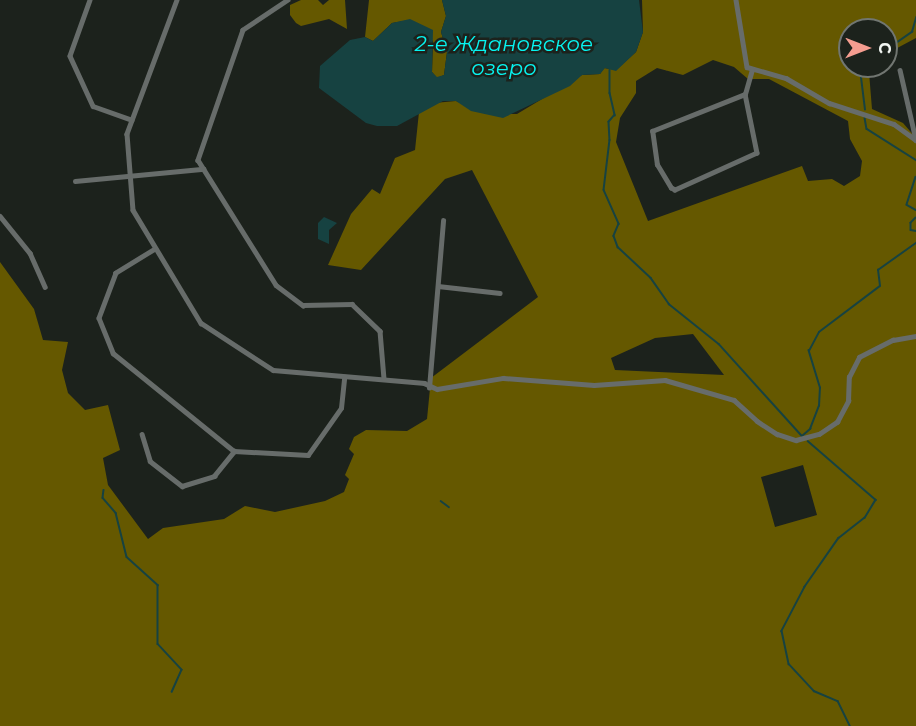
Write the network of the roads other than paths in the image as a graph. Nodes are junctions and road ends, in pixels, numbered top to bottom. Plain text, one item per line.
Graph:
1 (90, 0) edge
2 (177, 0) edge
3 (288, 0) edge
4 (735, 0) edge
5 (752, 70) junction
6 (900, 70) dead end
7 (745, 94) junction
8 (132, 120) junction
9 (916, 140) edge
10 (203, 170) junction
11 (130, 176) junction
12 (75, 181) dead end
13 (0, 216) edge
14 (443, 221) dead end
15 (155, 249) junction
16 (438, 286) junction
17 (45, 287) dead end
18 (500, 293) dead end
19 (916, 336) edge
20 (344, 378) junction
21 (384, 379) junction
22 (429, 388) junction
23 (142, 434) dead end
24 (234, 451) junction

1 - 8 street
2 - 8 street
3 - 10 street
4 - 5 street
5 - 7 street
5 - 9 street
6 - 9 street
7 - 7 street
8 - 11 street
10 - 11 street
10 - 21 street
11 - 12 street
11 - 15 street
13 - 17 street
14 - 16 street
15 - 20 street
15 - 24 street
16 - 18 street
16 - 22 street
19 - 22 street
20 - 21 street
20 - 24 street
21 - 22 street
23 - 24 street

